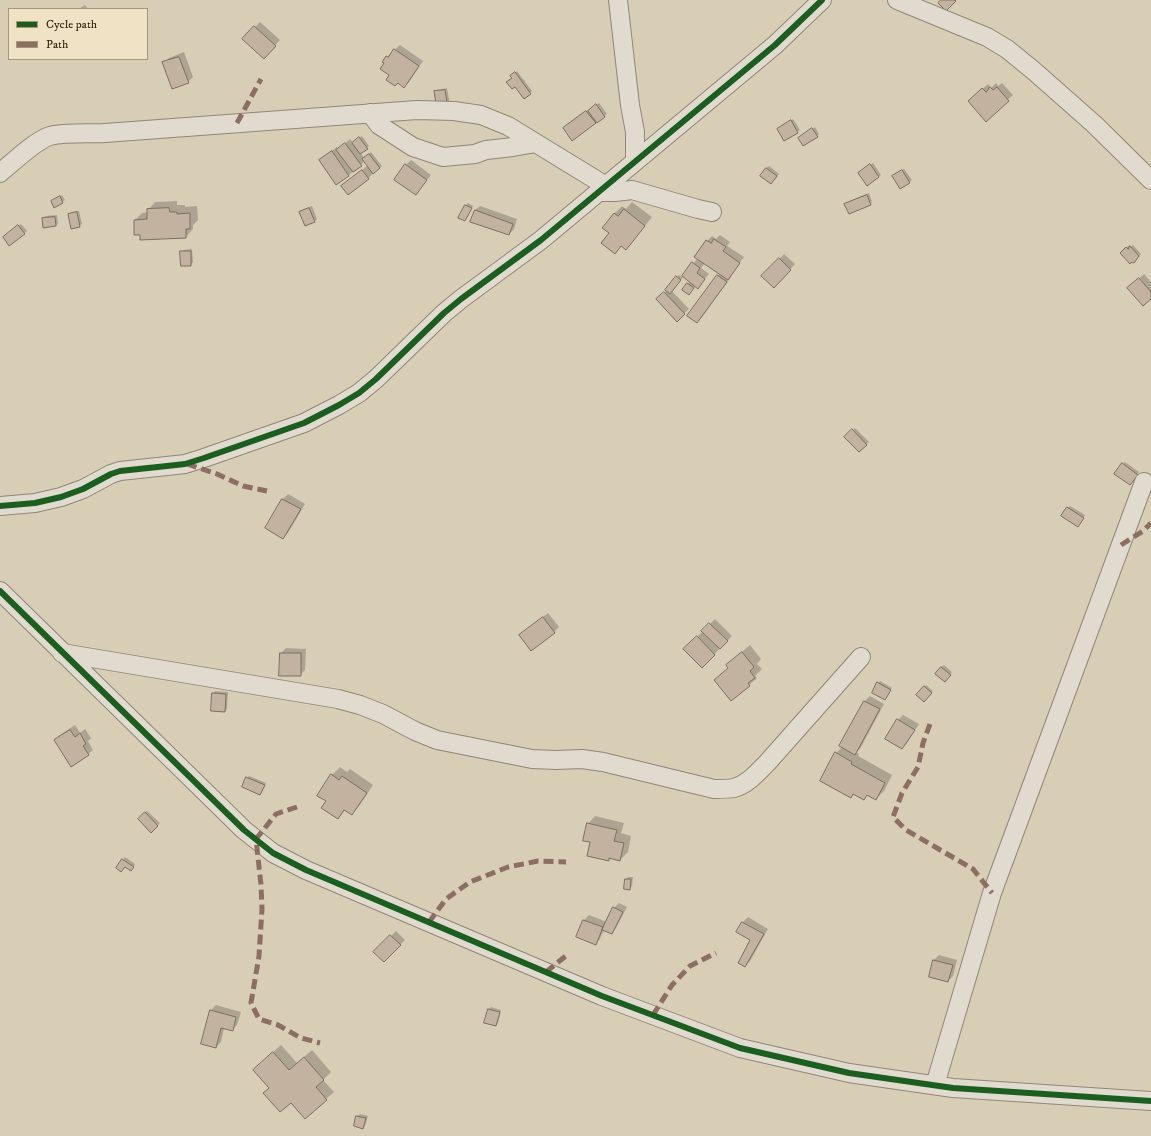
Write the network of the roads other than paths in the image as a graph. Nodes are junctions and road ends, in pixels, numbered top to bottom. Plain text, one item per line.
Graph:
1 (618, 0) edge
2 (822, 0) edge
3 (896, 0) edge
4 (370, 113) junction
5 (536, 143) junction
6 (635, 162) junction
7 (0, 173) edge
8 (1151, 180) edge
9 (602, 189) junction
10 (712, 212) dead end
11 (1144, 482) dead end
12 (0, 506) edge
13 (0, 591) edge
14 (62, 653) junction
15 (861, 657) dead end
16 (935, 1085) junction
17 (1151, 1101) edge

1 - 6 street
2 - 6 street
3 - 8 street
4 - 5 street
4 - 5 street
4 - 7 street
5 - 9 street
6 - 9 street
9 - 10 street
9 - 12 street
11 - 16 street
13 - 14 street
14 - 15 street
14 - 16 street
16 - 17 street

